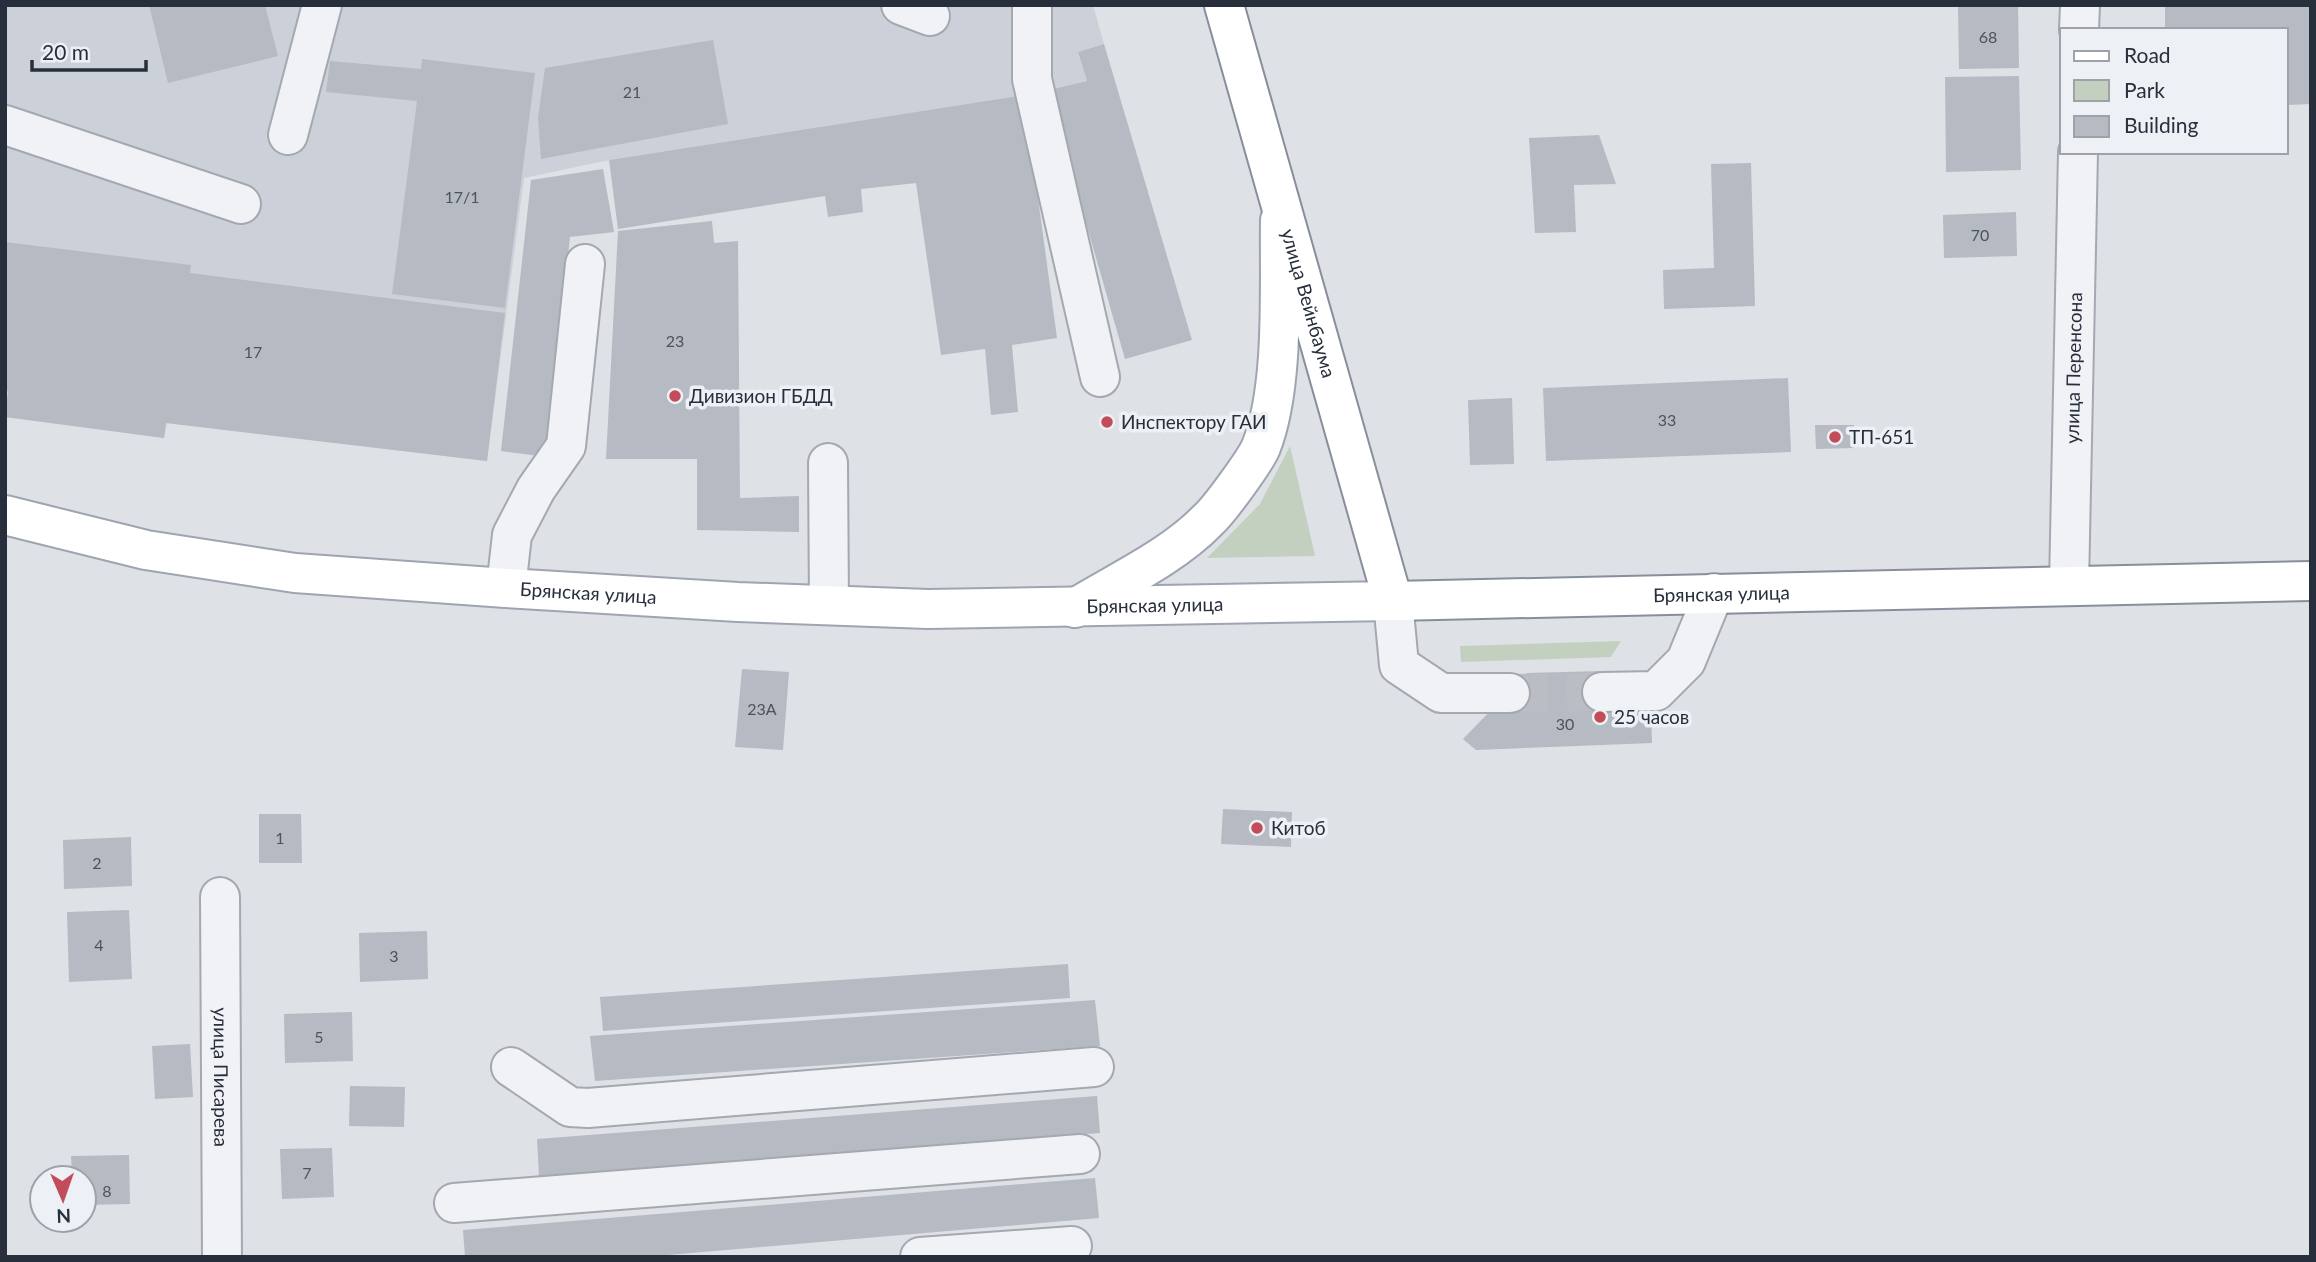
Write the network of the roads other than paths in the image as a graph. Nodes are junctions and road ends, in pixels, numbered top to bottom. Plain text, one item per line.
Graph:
1 (322, 5) edge
2 (1032, 5) edge
3 (1224, 5) edge
4 (2080, 5) edge
5 (2080, 28) edge
6 (5, 125) edge
7 (288, 135) dead end
8 (2078, 154) edge
9 (241, 204) dead end
10 (1280, 212) junction
11 (585, 264) dead end
12 (1100, 377) dead end
13 (828, 463) dead end
14 (5, 515) edge
15 (2311, 581) edge
16 (2069, 585) junction
17 (506, 588) junction
18 (1714, 593) junction
19 (1393, 601) junction
20 (829, 605) junction
21 (1073, 609) junction
22 (1602, 692) tunnel mouth
23 (1510, 693) tunnel mouth
24 (220, 897) dead end
25 (511, 1067) dead end
26 (1094, 1067) dead end
27 (1080, 1154) dead end
28 (454, 1203) dead end
29 (1072, 1246) dead end
30 (222, 1257) edge
31 (920, 1257) edge

1 - 7 street
2 - 12 street
3 - 10 main road, улица Вейнбаума
4 - 5 street
6 - 9 street
8 - 16 street, улица Перенсона
10 - 19 main road, улица Вейнбаума
10 - 21 main road
11 - 17 street
13 - 20 street
14 - 17 main road, Брянская улица
15 - 16 main road, Брянская улица
16 - 18 main road, Брянская улица
17 - 20 main road, Брянская улица
18 - 19 main road, Брянская улица
18 - 22 street
19 - 21 main road, Брянская улица
19 - 23 street
20 - 21 main road, Брянская улица
24 - 30 street, улица Писарева
25 - 26 street
27 - 28 street
29 - 31 street

